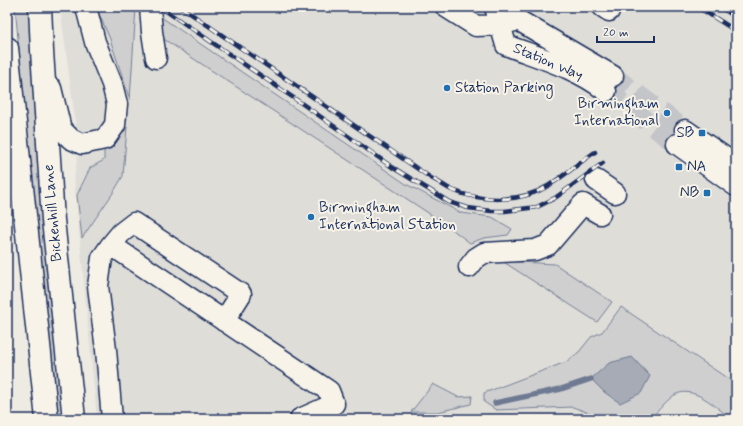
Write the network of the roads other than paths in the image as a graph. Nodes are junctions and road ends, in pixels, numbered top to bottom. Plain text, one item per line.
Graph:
1 (40, 7) edge
2 (86, 7) edge
3 (150, 7) edge
4 (446, 7) edge
5 (528, 7) edge
6 (498, 16) edge
7 (7, 48) edge
8 (42, 51) junction
9 (156, 58) dead end
10 (609, 83) tunnel mouth
11 (736, 165) edge
12 (596, 180) dead end
13 (736, 186) edge
14 (615, 193) dead end
15 (600, 214) dead end
16 (111, 245) junction
17 (469, 267) dead end
18 (224, 320) junction
19 (47, 419) edge
20 (74, 419) edge
21 (112, 419) edge
22 (300, 419) edge

1 - 8 main road, Bickenhill Lane
2 - 8 street
3 - 9 street
4 - 6 street, Station Way
5 - 6 street
6 - 10 street, Station Way
7 - 19 main road, Bickenhill Lane
8 - 20 main road, Bickenhill Lane
11 - 13 street
12 - 14 street
15 - 17 street
16 - 18 street
16 - 18 street
16 - 21 street
18 - 22 street

